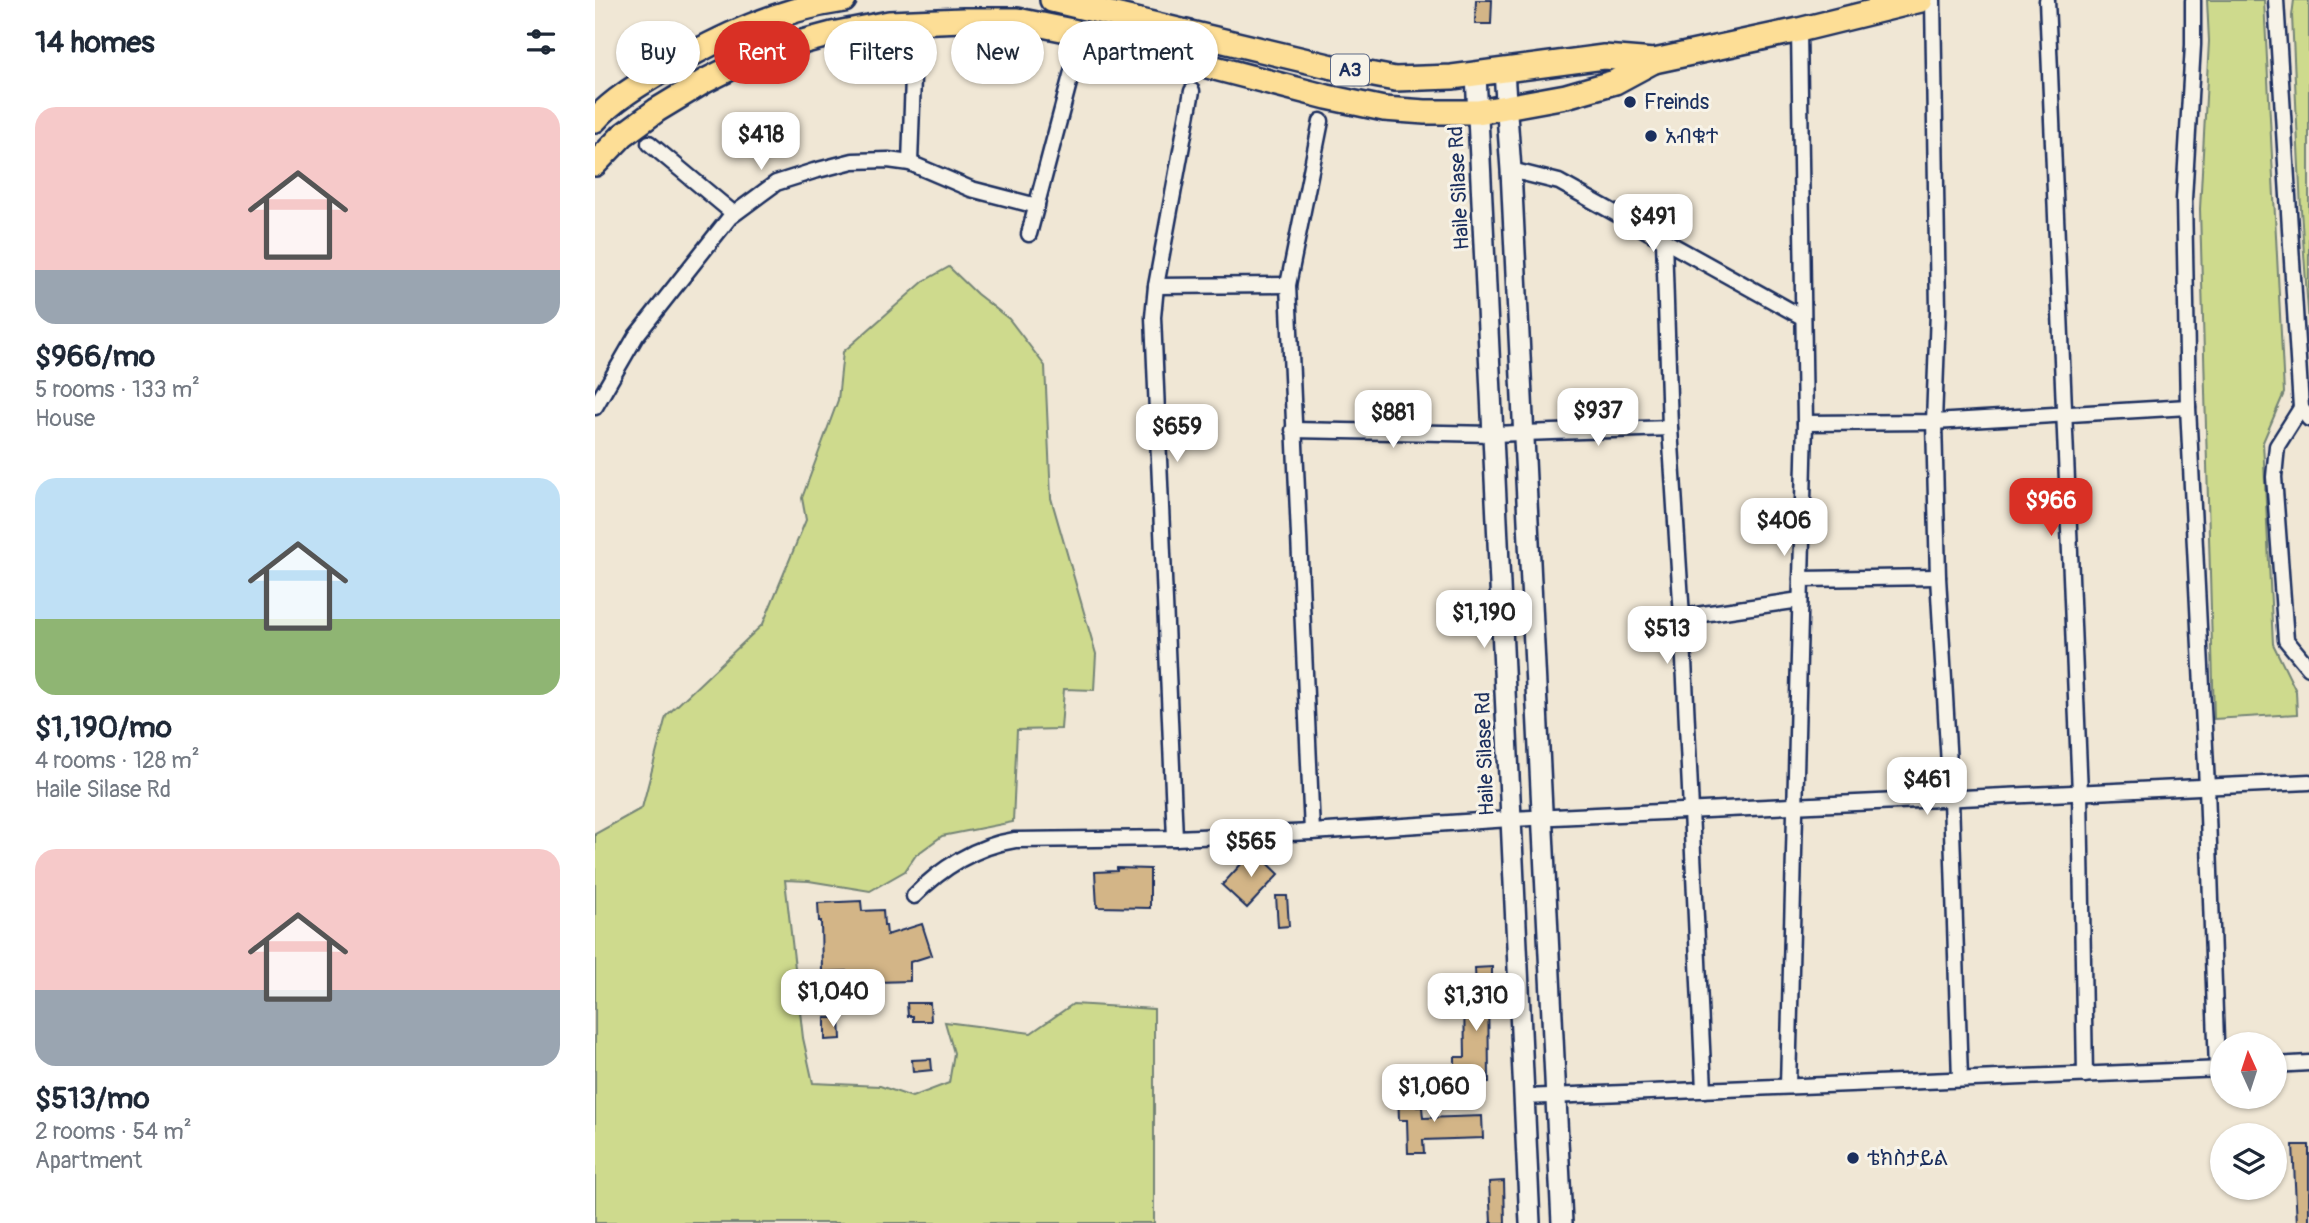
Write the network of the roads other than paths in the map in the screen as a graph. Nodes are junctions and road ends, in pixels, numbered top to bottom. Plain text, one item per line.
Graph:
1 (844, 0) edge
2 (1052, 0) edge
3 (1921, 0) edge
4 (1933, 0) edge
5 (2047, 0) edge
6 (2193, 0) edge
7 (2276, 0) edge
8 (1077, 5) junction
9 (762, 21) edge
10 (1074, 21) edge
11 (1058, 27) edge
12 (1799, 30) junction
13 (810, 40) edge
14 (714, 44) edge
15 (1654, 61) junction
16 (1218, 68) edge
17 (1504, 72) junction
18 (1476, 74) junction
19 (714, 76) edge
20 (913, 84) edge
21 (1069, 84) edge
22 (1192, 91) dead end
23 (1507, 107) junction
24 (598, 111) edge
25 (1478, 112) junction
26 (1321, 121) dead end
27 (649, 143) dead end
28 (910, 163) junction
29 (595, 164) edge
30 (1511, 170) junction
31 (1037, 206) junction
32 (733, 213) junction
33 (1029, 234) dead end
34 (1664, 240) junction
35 (1517, 279) junction
36 (1486, 281) junction
37 (1287, 285) junction
38 (1156, 286) junction
39 (1802, 317) junction
40 (595, 407) edge
41 (2188, 407) junction
42 (2063, 414) junction
43 (2305, 414) edge
44 (1934, 422) junction
45 (1805, 423) junction
46 (1670, 428) junction
47 (1293, 430) junction
48 (1493, 434) junction
49 (1524, 434) junction
50 (1938, 577) junction
51 (1801, 579) junction
52 (1800, 600) junction
53 (1682, 617) junction
54 (2309, 668) edge
55 (2309, 782) edge
56 (2207, 787) junction
57 (2080, 793) junction
58 (1951, 799) junction
59 (1795, 806) junction
60 (1692, 811) junction
61 (1544, 818) junction
62 (1510, 819) junction
63 (1312, 832) junction
64 (1175, 838) junction
65 (914, 896) dead end
66 (2218, 1032) edge
67 (2309, 1063) edge
68 (2287, 1064) edge
69 (2210, 1069) edge
70 (2085, 1075) junction
71 (1961, 1080) junction
72 (1788, 1086) junction
73 (1704, 1090) junction
74 (1555, 1096) junction
75 (1524, 1097) junction
76 (1530, 1223) edge
77 (1562, 1223) edge

1 - 9 highway
2 - 8 highway, A3
3 - 12 highway, A3
4 - 44 street
5 - 42 street
6 - 41 street
7 - 43 street
8 - 10 highway
8 - 18 highway, A3
11 - 13 highway, A3
12 - 15 highway, A3
12 - 39 street
14 - 24 highway
15 - 17 highway, A3
15 - 23 highway, A3
16 - 25 highway, A3
17 - 18 highway, A3
17 - 23 main road
18 - 25 main road, Haile Silase Rd
19 - 29 highway, A3
20 - 28 street
21 - 31 street
22 - 38 street
23 - 25 highway, A3
23 - 30 main road
25 - 36 main road, Haile Silase Rd
26 - 37 street
27 - 32 street
28 - 31 street
28 - 32 street
30 - 34 street
30 - 35 main road
31 - 33 street
32 - 40 street
34 - 39 street
34 - 46 street
35 - 36 main road
35 - 49 main road
36 - 48 main road, Haile Silase Rd
37 - 38 street
37 - 47 street
38 - 64 street
39 - 45 street
41 - 42 street
41 - 56 street
42 - 44 street
42 - 57 street
43 - 54 street
44 - 45 street
44 - 50 street
45 - 51 street
46 - 49 street
46 - 53 street
47 - 48 street
47 - 63 street
48 - 49 street
48 - 62 main road, Haile Silase Rd
49 - 61 main road
50 - 51 street
50 - 58 street
51 - 52 street
52 - 53 street
52 - 59 street
53 - 60 street
55 - 56 street
56 - 57 street
56 - 66 street
57 - 58 street
57 - 70 street
58 - 59 street
58 - 71 street
59 - 60 street
59 - 72 street
60 - 61 street
60 - 73 street
61 - 62 street
61 - 74 main road
62 - 63 street
62 - 75 main road, Haile Silase Rd
63 - 64 street
64 - 65 street
67 - 68 street
69 - 70 street
70 - 71 street
71 - 72 street
72 - 73 street
73 - 74 street
74 - 75 street
74 - 77 main road
75 - 76 main road, Haile Silase Rd

